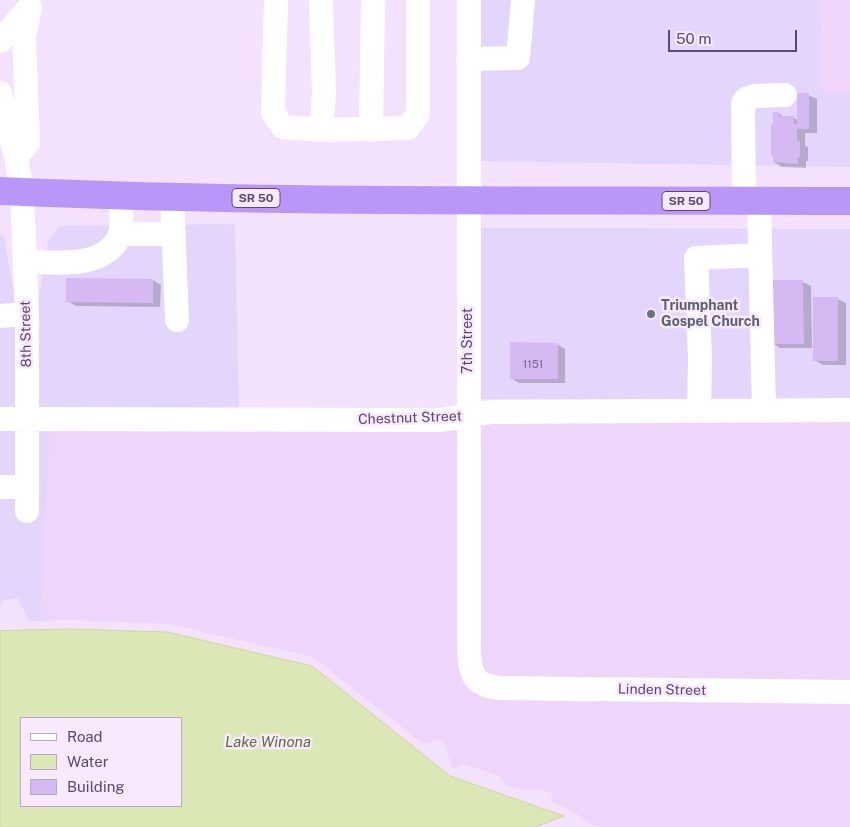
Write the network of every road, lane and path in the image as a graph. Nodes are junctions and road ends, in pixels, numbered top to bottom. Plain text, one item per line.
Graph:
1 (276, 0) edge
2 (321, 0) edge
3 (373, 0) edge
4 (418, 0) edge
5 (468, 0) edge
6 (523, 0) edge
7 (34, 4) edge
8 (0, 42) edge
9 (468, 59) junction
10 (0, 93) edge
11 (785, 95) dead end
12 (321, 130) junction
13 (371, 130) junction
14 (16, 157) junction
15 (11, 192) edge
16 (121, 196) junction
17 (172, 197) junction
18 (468, 201) junction
19 (752, 201) junction
20 (850, 201) edge
21 (120, 234) junction
22 (173, 234) junction
23 (760, 255) junction
24 (25, 262) junction
25 (27, 314) junction
26 (0, 316) edge
27 (177, 320) dead end
28 (850, 410) edge
29 (699, 411) junction
30 (764, 411) junction
31 (469, 416) junction
32 (0, 419) edge
33 (27, 419) junction
34 (0, 487) edge
35 (27, 487) junction
36 (27, 511) dead end
37 (476, 680) joint
38 (850, 692) edge

1 - 12 street
2 - 12 street
3 - 13 street
4 - 13 street
5 - 9 street, 7th Street
6 - 9 street
7 - 8 street
7 - 14 street
9 - 18 street, 7th Street
10 - 14 street, 8th Street
11 - 19 street
12 - 13 street
14 - 15 street, 8th Street
15 - 16 highway, SR 50
15 - 24 street, 8th Street
16 - 17 highway, SR 50
16 - 21 street
17 - 18 highway, SR 50
17 - 22 street
18 - 19 highway, SR 50
18 - 31 street, 7th Street
19 - 20 highway, SR 50
19 - 23 street
21 - 22 street
21 - 24 street
22 - 27 street
23 - 29 street
23 - 30 street
24 - 25 street, 8th Street
25 - 26 street
25 - 33 street, 8th Street
28 - 30 street, Chestnut Street
29 - 30 street, Chestnut Street
29 - 31 street, Chestnut Street
31 - 33 street, Chestnut Street
31 - 37 street, 7th Street
32 - 33 street, Chestnut Street
33 - 35 street, 8th Street
34 - 35 street
35 - 36 street, 8th Street
37 - 38 street, Linden Street

